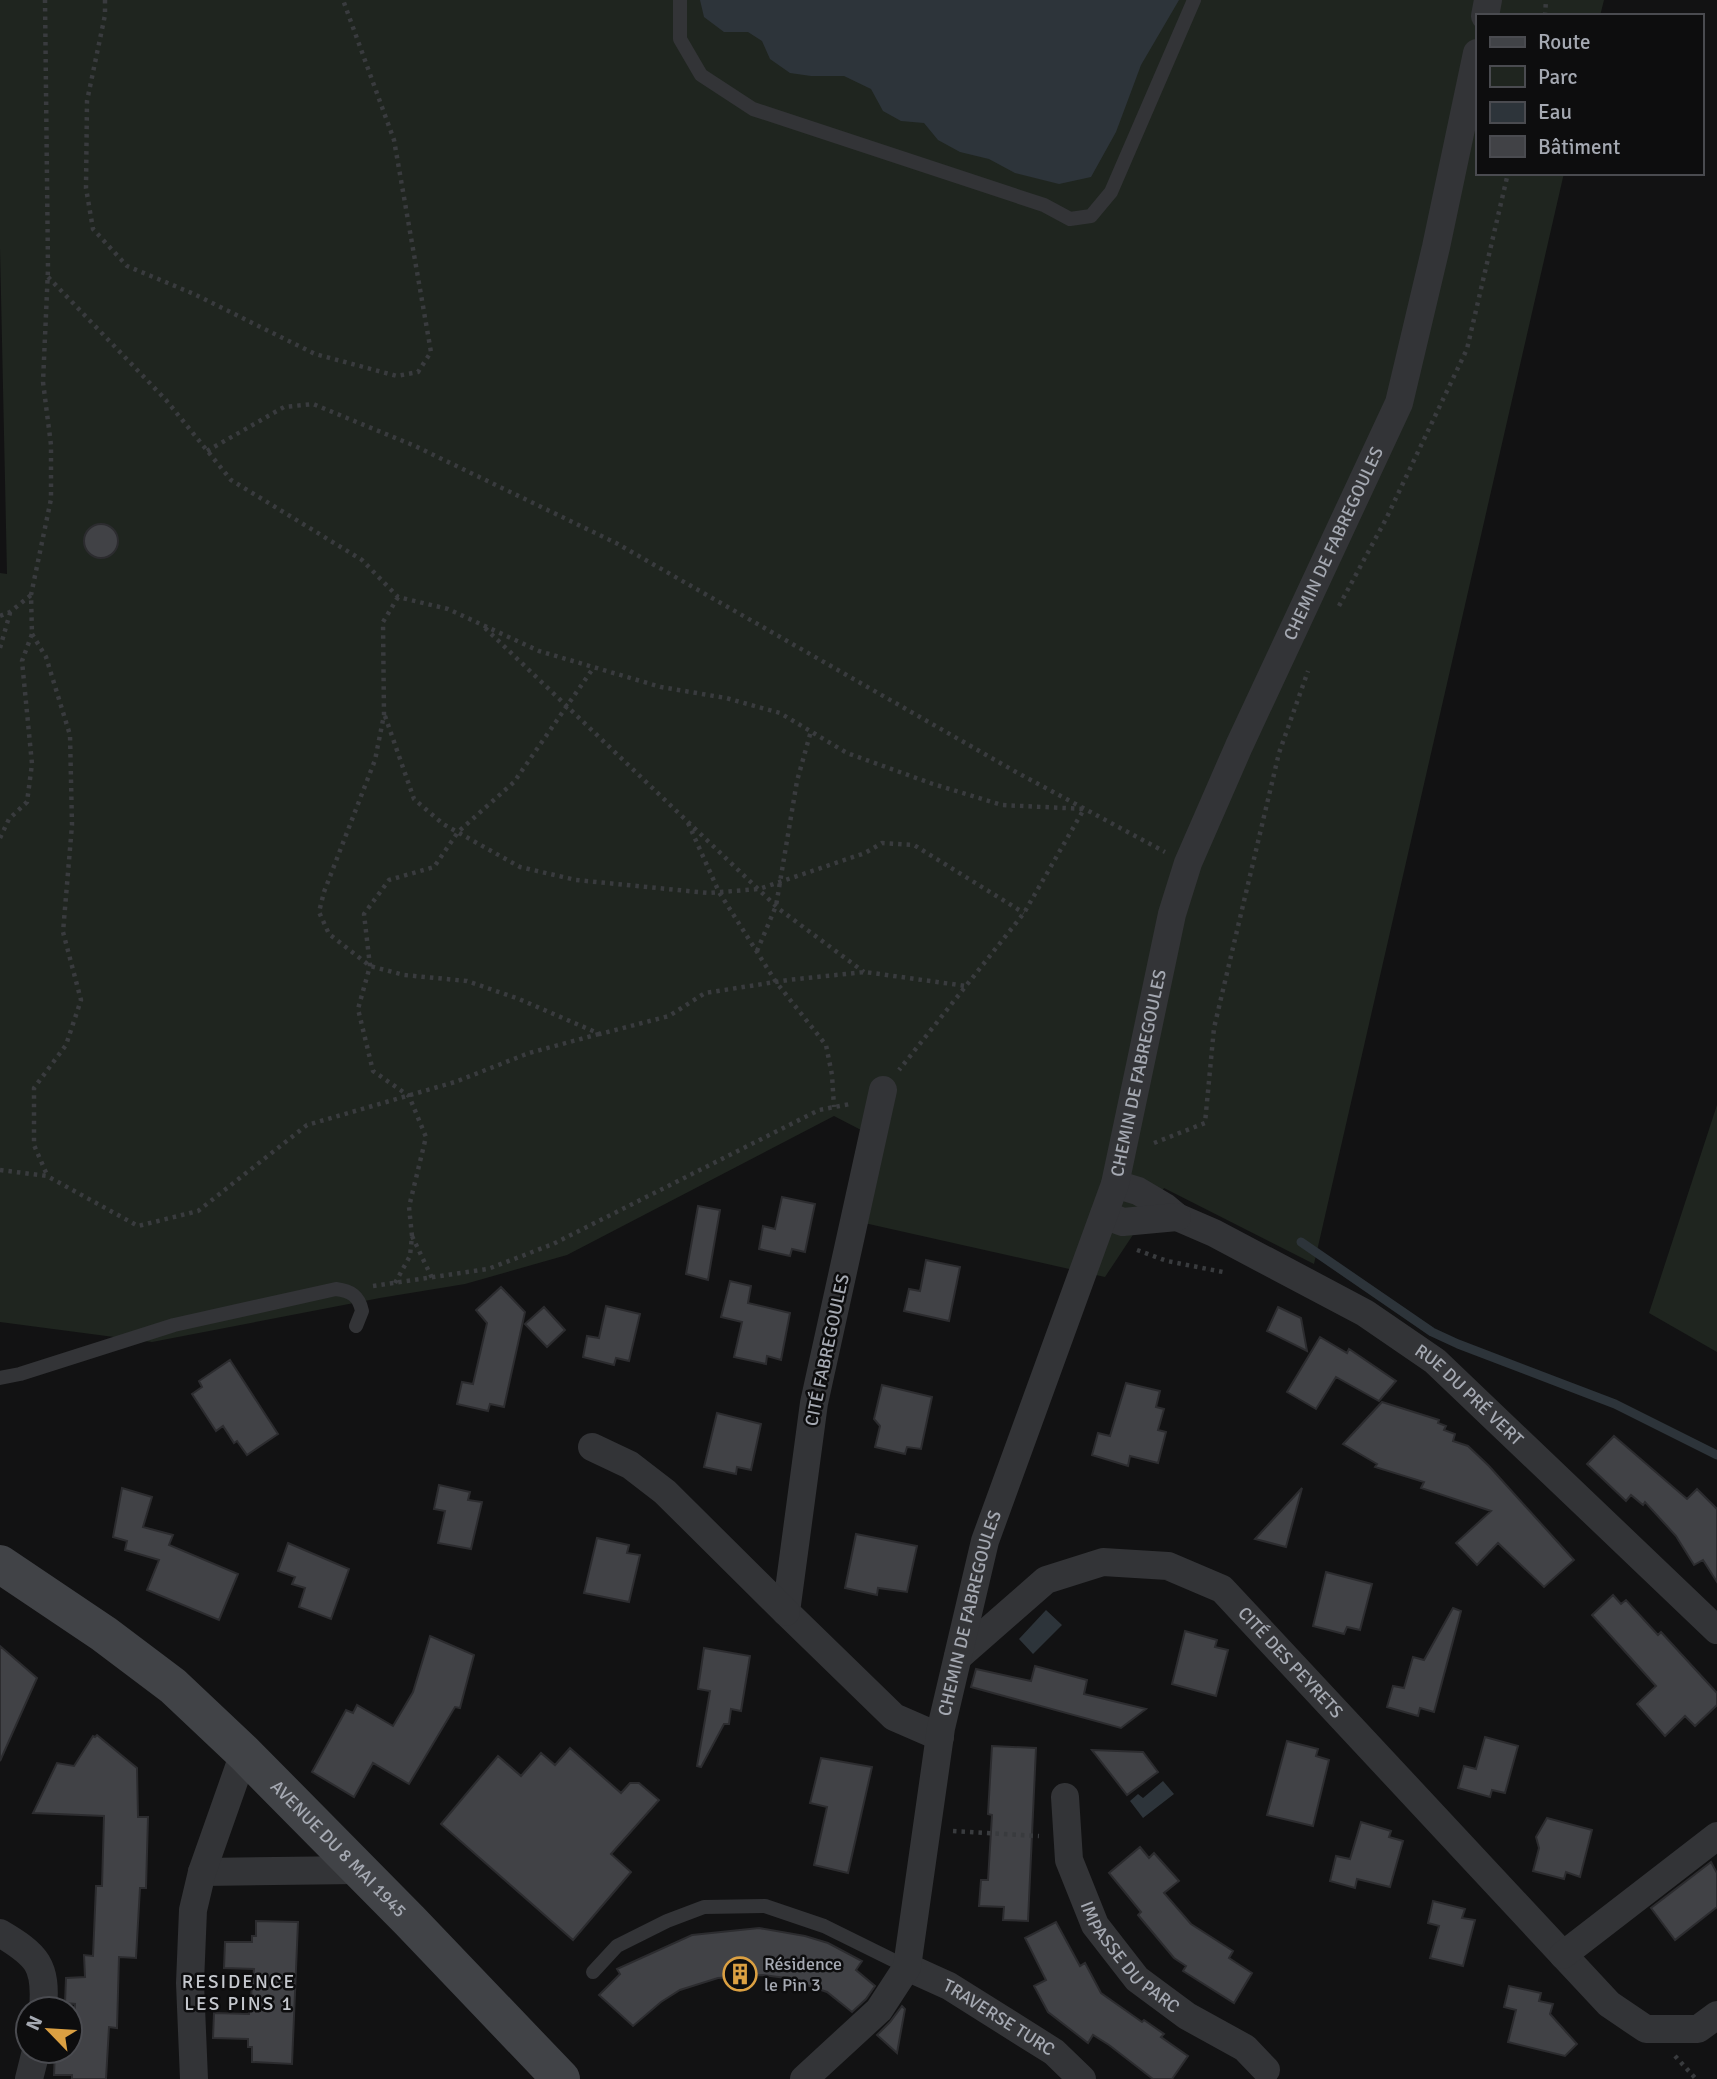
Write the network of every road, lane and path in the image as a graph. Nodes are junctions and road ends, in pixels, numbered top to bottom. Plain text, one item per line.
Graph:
1 (45, 0) edge
2 (106, 0) edge
3 (343, 0) edge
4 (680, 0) edge
5 (1194, 0) edge
6 (1476, 58) edge
7 (1508, 175) edge
8 (48, 277) junction
9 (207, 451) junction
10 (31, 595) junction
11 (398, 597) junction
12 (1337, 609) dead end
13 (10, 612) junction
14 (0, 616) edge
15 (482, 625) junction
16 (32, 635) junction
17 (0, 648) edge
18 (594, 667) junction
19 (1310, 667) dead end
20 (569, 707) junction
21 (384, 715) junction
22 (811, 731) junction
23 (1084, 809) junction
24 (686, 819) junction
25 (458, 832) junction
26 (0, 838) edge
27 (1188, 863) junction
28 (780, 882) junction
29 (758, 889) junction
30 (719, 892) junction
31 (776, 905) junction
32 (1024, 913) junction
33 (757, 951) junction
34 (370, 966) junction
35 (865, 972) junction
36 (776, 982) junction
37 (966, 986) junction
38 (600, 1034) junction
39 (883, 1090) junction
40 (409, 1096) junction
41 (834, 1107) junction
42 (1121, 1155) junction
43 (0, 1170) edge
44 (47, 1176) junction
45 (1115, 1184) junction
46 (1177, 1217) junction
47 (1100, 1226) junction
48 (412, 1236) junction
49 (1230, 1274) dead end
50 (432, 1278) junction
51 (395, 1283) junction
52 (348, 1290) junction
53 (356, 1326) dead end
54 (0, 1378) edge
55 (592, 1447) dead end
56 (0, 1564) edge
57 (786, 1612) junction
58 (1717, 1630) edge
59 (958, 1657) junction
60 (940, 1737) junction
61 (244, 1753) junction
62 (1065, 1797) dead end
63 (927, 1829) junction
64 (1717, 1836) edge
65 (1068, 1838) junction
66 (358, 1870) junction
67 (202, 1872) junction
68 (0, 1934) edge
69 (1563, 1955) junction
70 (908, 1967) junction
71 (593, 1972) dead end
72 (45, 1995) edge
73 (1717, 2015) edge
74 (1264, 2076) edge
75 (194, 2079) edge
76 (561, 2079) edge
77 (804, 2079) edge
78 (1082, 2079) edge

1 - 8 path
2 - 3 path
4 - 5 lane
6 - 27 street, CHEMIN DE FABREGOULES
7 - 12 path
8 - 9 path
8 - 10 path
9 - 11 path
9 - 23 path
10 - 13 path
10 - 16 path
11 - 15 path
11 - 21 path
13 - 14 path
13 - 17 path
15 - 18 path
15 - 20 path
16 - 26 path
16 - 44 path
18 - 20 path
18 - 22 path
19 - 42 path
20 - 24 path
20 - 25 path
21 - 25 path
21 - 34 path
22 - 23 path
22 - 28 path
23 - 27 path
23 - 32 path
24 - 29 path
24 - 30 path
25 - 30 path
25 - 34 path
27 - 42 street, CHEMIN DE FABREGOULES
28 - 29 path
28 - 31 path
28 - 32 path
29 - 30 path
29 - 31 path
30 - 33 path
31 - 33 path
31 - 35 path
32 - 37 path
33 - 36 path
34 - 38 path
34 - 40 path
35 - 36 path
35 - 37 path
36 - 38 path
36 - 41 path
37 - 39 path
38 - 40 path
39 - 41 path
39 - 57 street, CITÉ FABREGOULES
40 - 44 path
40 - 48 path
41 - 50 path
42 - 45 street, CHEMIN DE FABREGOULES
43 - 44 path
45 - 46 street, RUE DU PRÉ VERT
45 - 47 street, CHEMIN DE FABREGOULES
46 - 47 street, RUE DU PRÉ VERT
46 - 58 street, RUE DU PRÉ VERT
47 - 49 path
47 - 59 street, CHEMIN DE FABREGOULES
48 - 50 path
48 - 51 path
50 - 51 path
51 - 52 path
52 - 53 lane
52 - 54 lane
55 - 57 street
56 - 61 main road, AVENUE DU 8 MAI 1945
57 - 60 street
59 - 60 street, CHEMIN DE FABREGOULES
59 - 69 street, CITÉ DES PEYRETS
60 - 63 street, CHEMIN DE FABREGOULES
61 - 66 main road, AVENUE DU 8 MAI 1945
61 - 67 street
62 - 65 street, IMPASSE DU PARC
63 - 65 path
63 - 70 street, CHEMIN DE FABREGOULES
64 - 69 street
65 - 74 street, IMPASSE DU PARC
66 - 67 street
66 - 76 main road, AVENUE DU 8 MAI 1945
67 - 75 street
68 - 72 street
69 - 73 street, CITÉ DES PEYRETS
70 - 71 lane
70 - 77 street, CHEMIN DE FABREGOULES
70 - 78 street, TRAVERSE TURC

